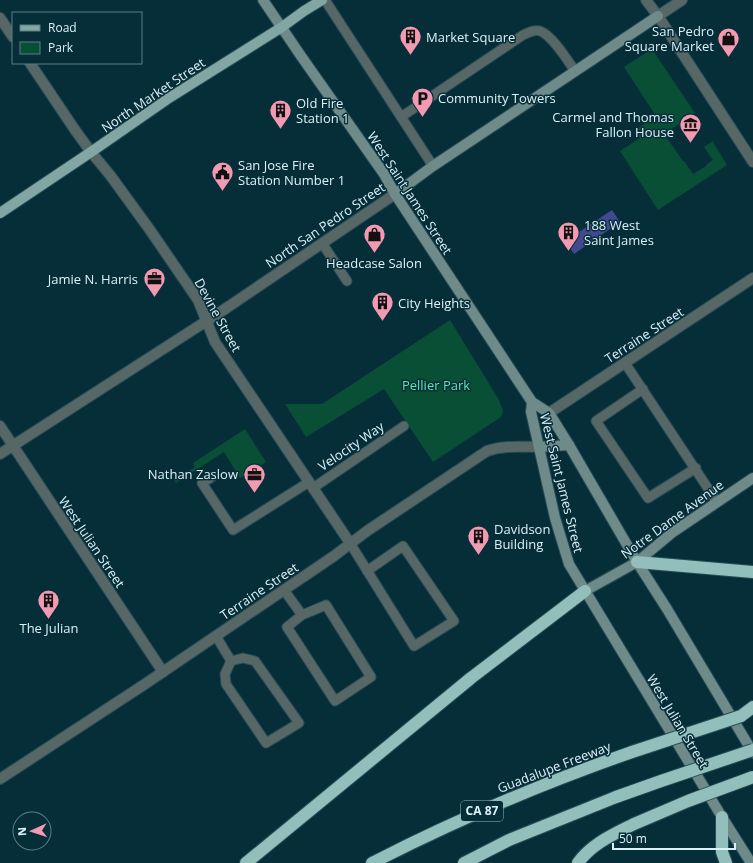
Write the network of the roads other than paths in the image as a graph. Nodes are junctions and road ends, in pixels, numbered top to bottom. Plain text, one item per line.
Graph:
1 (263, 0) edge
2 (324, 0) edge
3 (646, 0) edge
4 (682, 0) edge
5 (658, 16) junction
6 (0, 18) edge
7 (282, 27) junction
8 (12, 36) edge
9 (31, 64) edge
10 (575, 71) junction
11 (401, 117) junction
12 (91, 152) junction
13 (753, 162) edge
14 (433, 166) junction
15 (395, 194) junction
16 (0, 214) edge
17 (322, 243) junction
18 (753, 278) edge
19 (347, 281) dead end
20 (206, 320) junction
21 (625, 363) junction
22 (643, 389) junction
23 (532, 402) junction
24 (549, 413) junction
25 (0, 426) edge
26 (404, 426) dead end
27 (569, 445) junction
28 (13, 446) junction
29 (539, 447) junction
30 (0, 454) edge
31 (696, 468) junction
32 (212, 477) dead end
33 (753, 478) edge
34 (311, 485) junction
35 (717, 502) junction
36 (350, 543) junction
37 (637, 562) junction
38 (367, 571) junction
39 (753, 572) edge
40 (284, 590) junction
41 (585, 590) junction
42 (302, 615) junction
43 (216, 636) junction
44 (231, 661) junction
45 (162, 672) junction
46 (753, 706) edge
47 (753, 713) edge
48 (741, 716) junction
49 (753, 750) edge
50 (753, 753) edge
51 (753, 777) edge
52 (0, 779) edge
53 (722, 817) junction
54 (246, 863) edge
55 (372, 863) edge
56 (464, 863) edge
57 (578, 863) edge
58 (726, 863) edge
59 (752, 863) edge

1 - 7 main road, West Saint James Street
2 - 7 main road, North Market Street
2 - 11 lane
3 - 5 street
4 - 5 street, North San Pedro Street
5 - 10 main road, North San Pedro Street
5 - 13 street
6 - 8 street
7 - 12 main road, North Market Street
7 - 15 main road, West Saint James Street
9 - 12 street, Devine Street
10 - 11 lane
10 - 14 main road, North San Pedro Street
11 - 14 lane
12 - 16 main road, North Market Street
12 - 20 street, Devine Street
14 - 15 main road, North San Pedro Street
15 - 17 street, North San Pedro Street
15 - 23 main road, West Saint James Street
17 - 19 lane
17 - 20 street, North San Pedro Street
18 - 21 street, Terraine Street
20 - 28 street, North San Pedro Street
20 - 34 street, Devine Street
21 - 22 lane
21 - 24 street, Terraine Street
22 - 31 lane
22 - 31 lane
23 - 24 main road, West Saint James Street
23 - 29 main road, West Saint James Street
24 - 27 main road, West Saint James Street
25 - 28 street, West Julian Street
26 - 34 lane, Velocity Way
27 - 29 main road
27 - 37 main road, West Saint James Street
28 - 30 street, North San Pedro Street
28 - 45 street, West Julian Street
29 - 36 street, Terraine Street
29 - 41 main road, West Saint James Street
31 - 35 lane
32 - 34 lane, Velocity Way
33 - 35 main road, Notre Dame Avenue
34 - 36 street, Devine Street
35 - 37 main road, Notre Dame Avenue
36 - 38 lane
36 - 40 street, Terraine Street
37 - 39 highway
37 - 41 main road, Notre Dame Avenue
37 - 50 main road
38 - 38 lane
40 - 42 lane
40 - 43 street, Terraine Street
41 - 53 main road, West Julian Street
41 - 54 highway
42 - 42 lane
43 - 44 lane
43 - 45 street, Terraine Street
44 - 44 lane
45 - 52 street, Terraine Street
46 - 48 highway
47 - 48 highway, Guadalupe Freeway / CA 87
48 - 55 highway, Guadalupe Freeway / CA 87, bridge
49 - 56 highway, bridge
51 - 57 highway, bridge
53 - 58 highway
53 - 59 main road, West Julian Street

